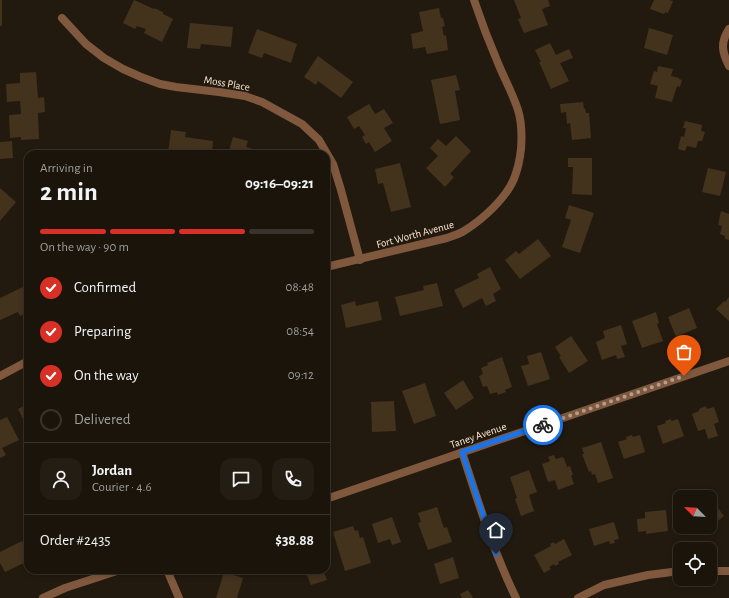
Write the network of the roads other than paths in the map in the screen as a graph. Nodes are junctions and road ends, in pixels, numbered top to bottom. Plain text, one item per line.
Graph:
1 (474, 0) edge
2 (62, 18) dead end
3 (727, 32) edge
4 (729, 66) edge
5 (325, 150) edge
6 (330, 159) edge
7 (360, 260) junction
8 (330, 267) edge
9 (729, 361) edge
10 (24, 363) edge
11 (0, 376) edge
12 (462, 452) junction
13 (330, 498) edge
14 (717, 571) edge
15 (729, 571) edge
16 (673, 572) edge
17 (108, 574) edge
18 (169, 574) edge
19 (44, 598) edge
20 (178, 598) edge
21 (516, 598) edge
22 (578, 598) edge

1 - 7 street, Fort Worth Avenue
2 - 5 street, Moss Place
3 - 4 street
6 - 7 street, Moss Place
7 - 8 street, Fort Worth Avenue
9 - 12 street, Taney Avenue
10 - 11 street
12 - 13 street, Taney Avenue
12 - 21 street
14 - 15 street
16 - 22 street
17 - 19 street
18 - 20 street

